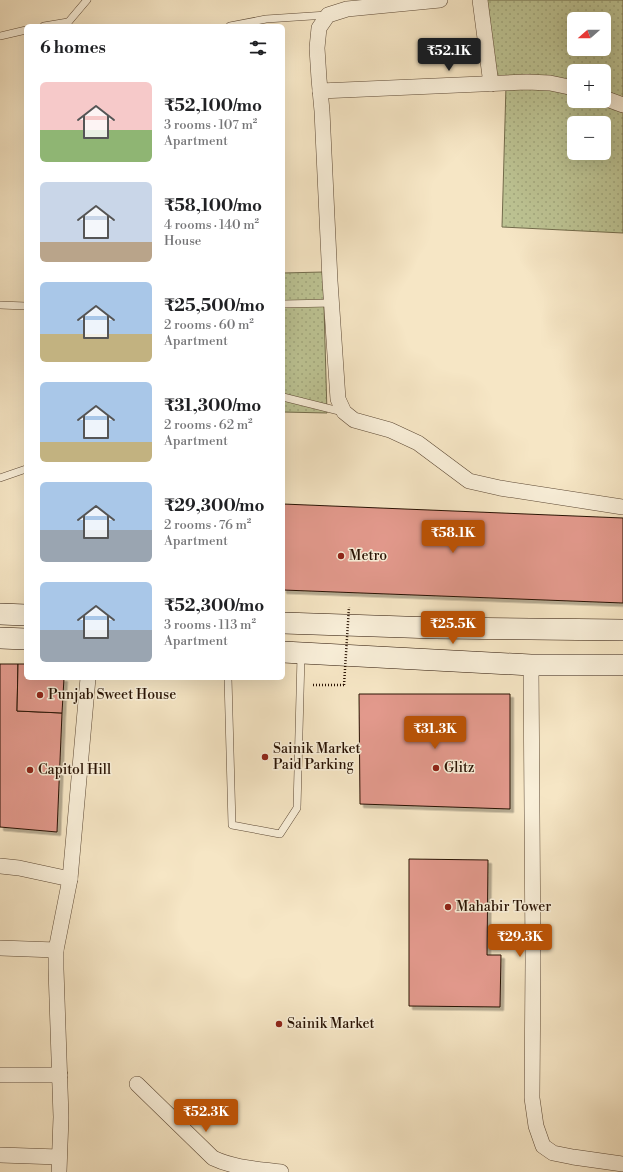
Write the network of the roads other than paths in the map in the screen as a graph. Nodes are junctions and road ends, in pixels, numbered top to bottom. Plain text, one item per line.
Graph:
1 (87, 0) edge
2 (440, 0) edge
3 (480, 0) edge
4 (328, 15) junction
5 (66, 24) edge
6 (240, 24) edge
7 (24, 30) edge
8 (0, 36) edge
9 (491, 84) junction
10 (567, 87) edge
11 (320, 92) junction
12 (611, 101) edge
13 (623, 105) edge
14 (332, 303) junction
15 (285, 304) edge
16 (0, 305) edge
17 (24, 306) edge
18 (285, 397) edge
19 (344, 412) junction
20 (24, 469) edge
21 (0, 478) edge
22 (623, 507) edge
23 (0, 614) edge
24 (24, 615) edge
25 (285, 623) edge
26 (623, 630) edge
27 (0, 638) edge
28 (24, 639) edge
29 (292, 653) edge
30 (623, 664) edge
31 (531, 665) junction
32 (88, 680) edge
33 (228, 680) edge
34 (0, 866) edge
35 (70, 880) junction
36 (0, 948) edge
37 (56, 950) junction
38 (0, 1075) edge
39 (60, 1075) junction
40 (137, 1084) dead end
41 (0, 1155) edge
42 (623, 1164) edge
43 (59, 1165) edge
44 (251, 1170) edge
45 (281, 1172) edge

1 - 5 lane
2 - 4 street
3 - 9 street
4 - 6 lane
4 - 11 street
7 - 8 lane
9 - 10 street
9 - 11 street
11 - 14 street
12 - 13 street
14 - 15 lane
14 - 19 street
16 - 17 lane
18 - 19 lane
19 - 22 street
20 - 21 lane
23 - 24 main road
25 - 26 main road
27 - 28 main road
29 - 31 main road
29 - 33 lane
30 - 31 main road
31 - 42 street
32 - 35 street
34 - 35 street
35 - 37 street
36 - 37 street
37 - 39 street
38 - 39 street
39 - 43 street
40 - 44 street
41 - 43 street
44 - 45 street

